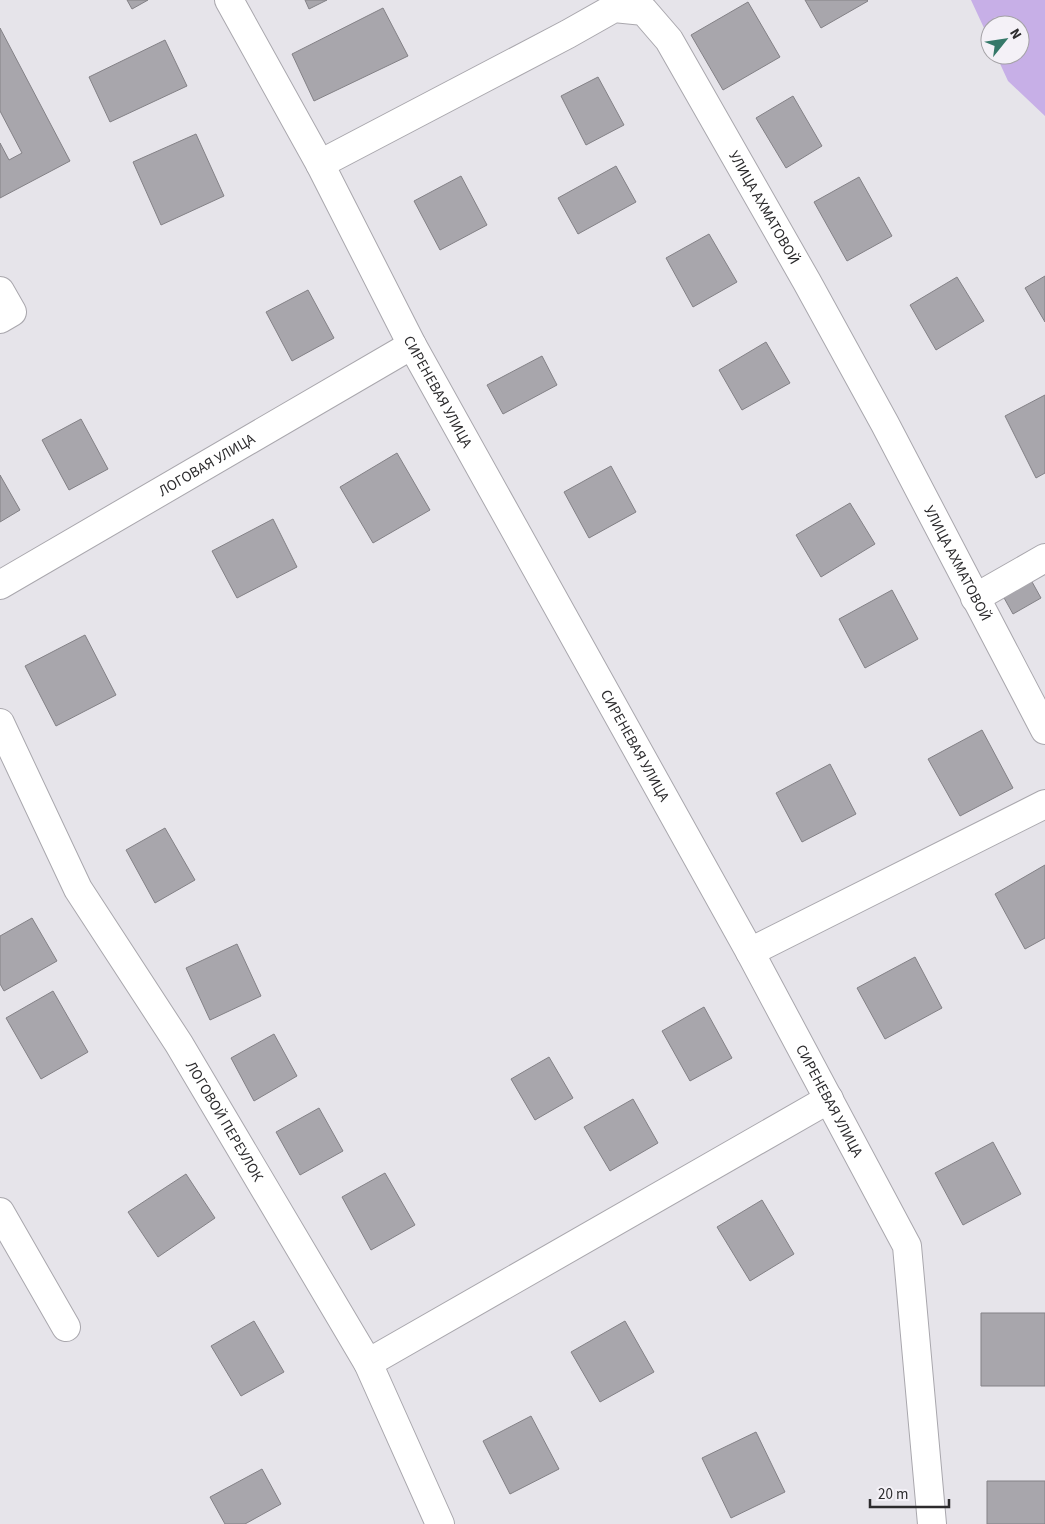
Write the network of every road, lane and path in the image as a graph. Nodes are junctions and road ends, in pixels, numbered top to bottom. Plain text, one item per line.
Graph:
1 (229, 0) edge
2 (654, 6) edge
3 (320, 164) junction
4 (0, 291) edge
5 (0, 319) edge
6 (412, 344) junction
7 (1045, 558) edge
8 (0, 585) edge
9 (975, 598) junction
10 (0, 723) edge
11 (1045, 730) edge
12 (1045, 804) edge
13 (750, 952) junction
14 (829, 1099) junction
15 (0, 1212) edge
16 (66, 1327) dead end
17 (368, 1363) junction
18 (440, 1524) edge
19 (932, 1524) edge

1 - 3 street, СИРЕНЕВАЯ УЛИЦА
2 - 3 street, УЛИЦА АХМАТОВОЙ
2 - 9 street, УЛИЦА АХМАТОВОЙ
3 - 6 street, СИРЕНЕВАЯ УЛИЦА
4 - 5 street
6 - 8 street, ЛОГОВАЯ УЛИЦА
6 - 13 street, СИРЕНЕВАЯ УЛИЦА
7 - 9 street
9 - 11 street, УЛИЦА АХМАТОВОЙ
10 - 17 street, ЛОГОВОЙ ПЕРЕУЛОК
12 - 13 street
13 - 14 street, СИРЕНЕВАЯ УЛИЦА
14 - 17 street
14 - 19 street, СИРЕНЕВАЯ УЛИЦА
15 - 16 street
17 - 18 street, ЛОГОВОЙ ПЕРЕУЛОК

